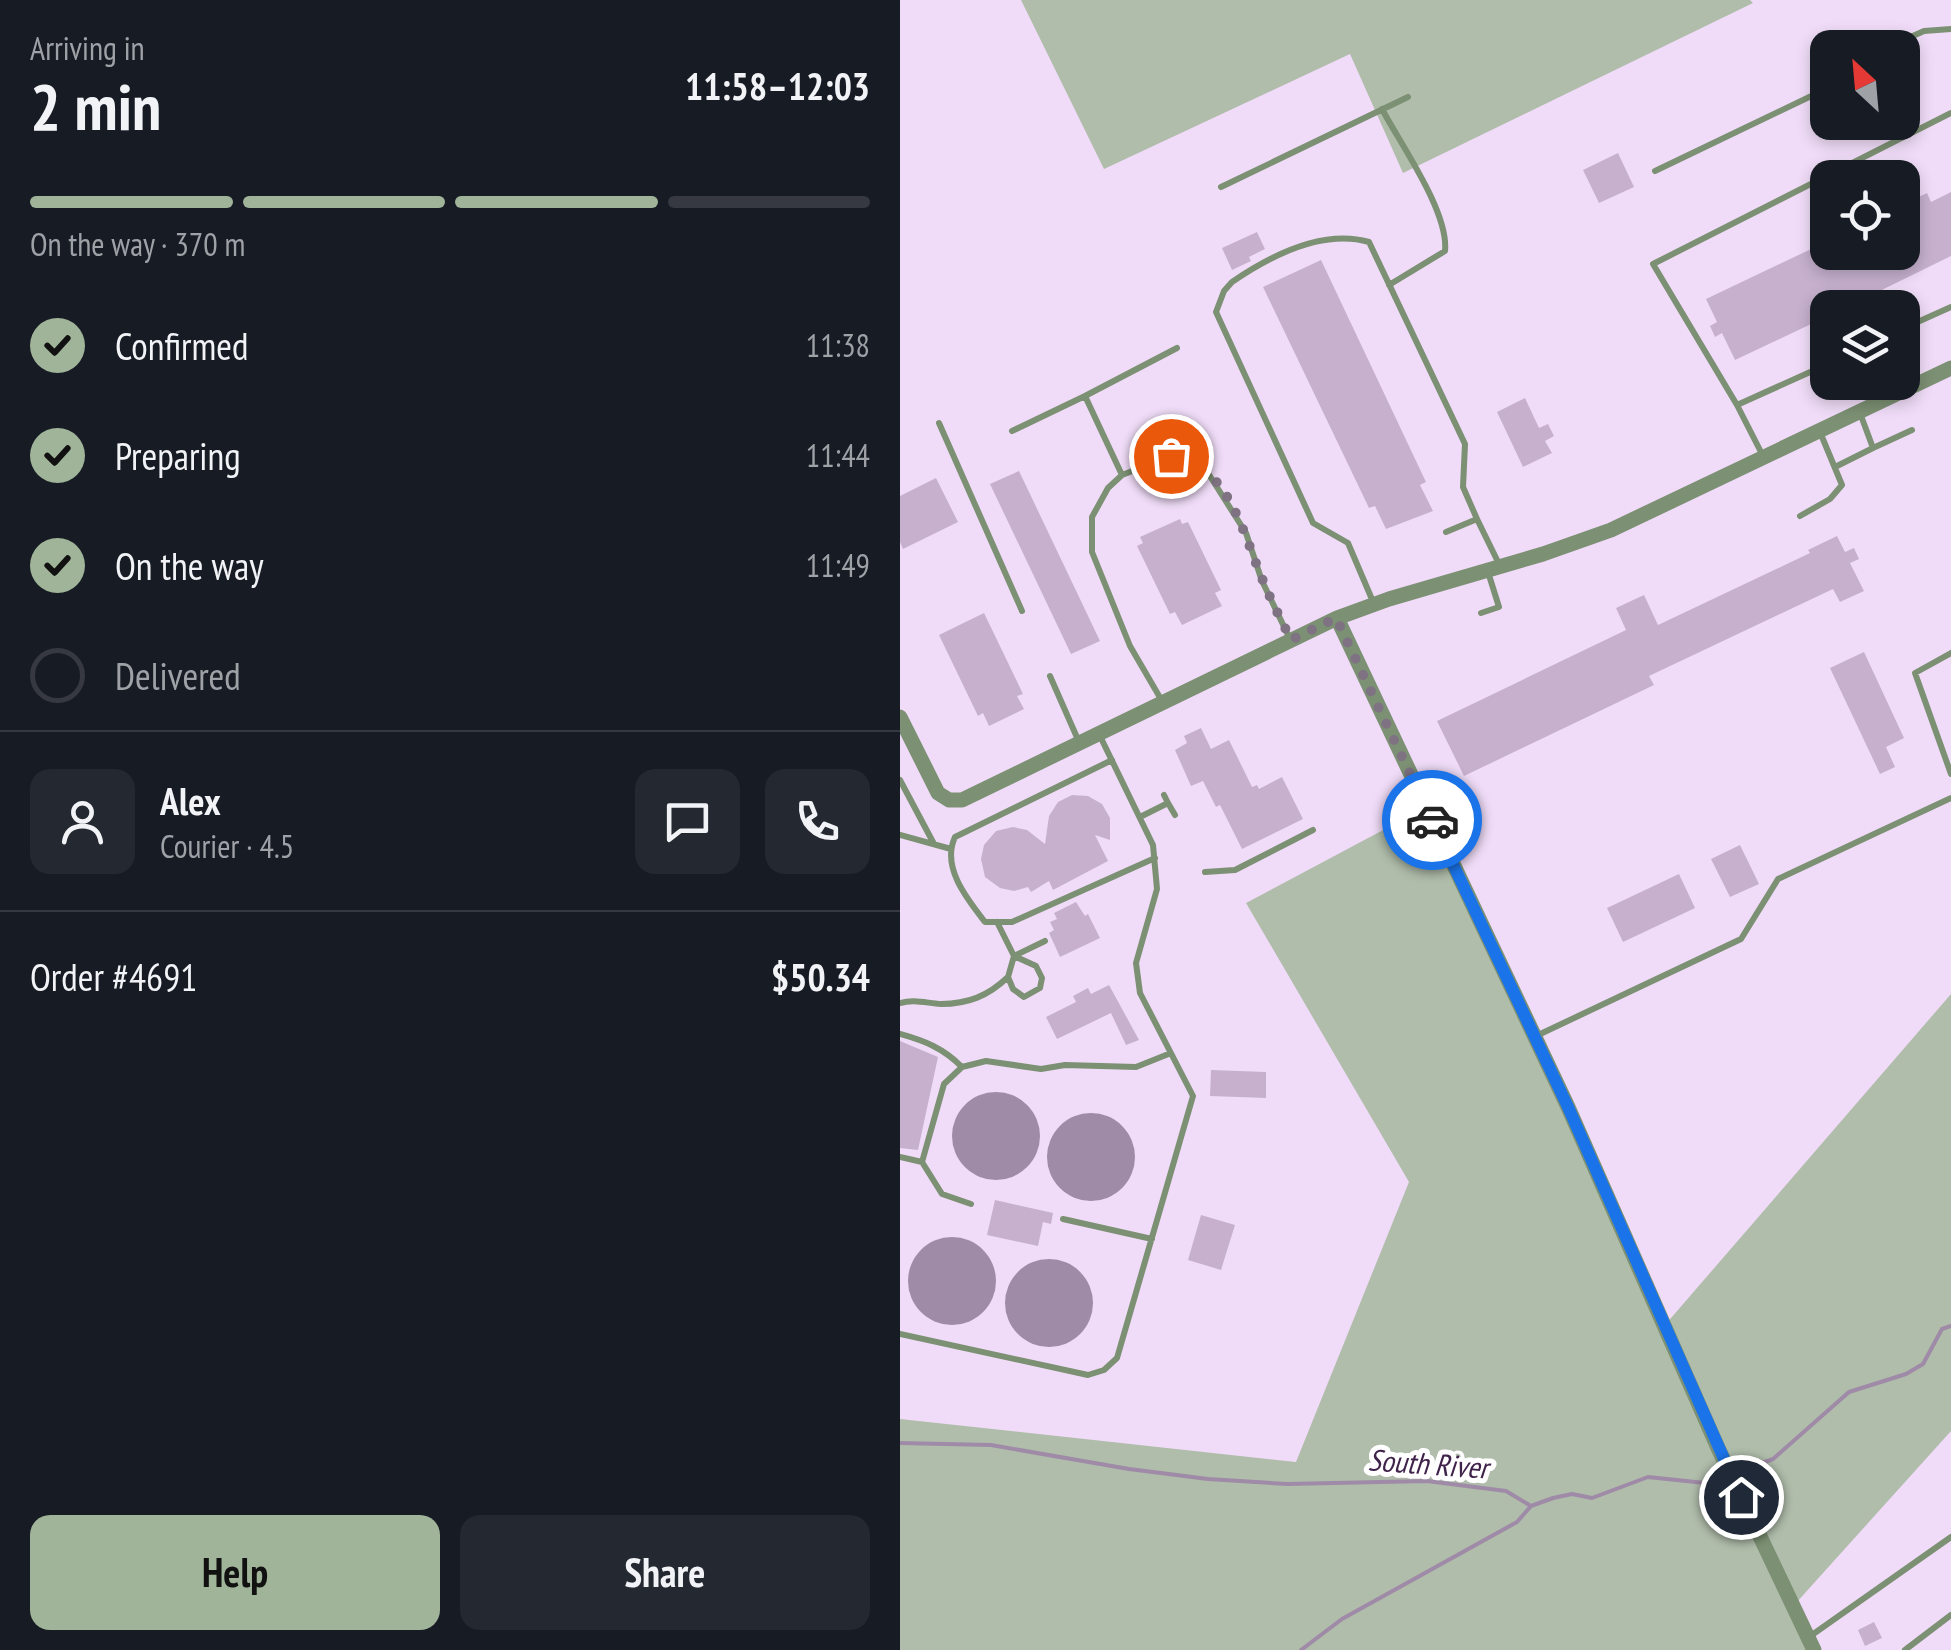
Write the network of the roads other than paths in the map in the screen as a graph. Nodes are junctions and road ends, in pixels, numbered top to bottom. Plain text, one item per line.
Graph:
1 (1951, 28) edge
2 (1920, 33) edge
3 (1408, 97) dead end
4 (1810, 97) edge
5 (1382, 109) junction
6 (1951, 113) edge
7 (1654, 171) dead end
8 (1220, 186) dead end
9 (1390, 285) junction
10 (1951, 307) edge
11 (1920, 321) edge
12 (1177, 348) dead end
13 (1951, 368) edge
14 (1810, 372) edge
15 (1084, 396) junction
16 (1738, 405) junction
17 (1860, 412) junction
18 (939, 424) dead end
19 (1912, 430) dead end
20 (1012, 431) dead end
21 (1819, 431) junction
22 (1873, 448) junction
23 (1763, 458) junction
24 (1835, 467) junction
25 (1122, 474) junction
26 (1800, 516) dead end
27 (1477, 519) junction
28 (1446, 532) dead end
29 (1494, 569) junction
30 (1374, 605) junction
31 (1022, 611) dead end
32 (1481, 613) dead end
33 (1336, 618) junction
34 (1291, 640) junction
35 (1951, 653) edge
36 (1050, 676) dead end
37 (1163, 702) junction
38 (900, 717) edge
39 (1098, 732) junction
40 (1079, 742) junction
41 (1112, 760) junction
42 (1951, 774) edge
43 (900, 780) edge
44 (1951, 798) edge
45 (1174, 815) dead end
46 (1140, 818) junction
47 (1313, 830) dead end
48 (900, 835) edge
49 (934, 844) junction
50 (951, 849) junction
51 (1154, 858) junction
52 (1205, 872) dead end
53 (997, 922) junction
54 (1045, 941) dead end
55 (1014, 956) junction
56 (1008, 978) junction
57 (900, 1003) edge
58 (900, 1034) edge
59 (1535, 1037) junction
60 (1171, 1053) junction
61 (962, 1067) junction
62 (900, 1157) edge
63 (922, 1162) junction
64 (972, 1204) dead end
65 (1062, 1220) dead end
66 (1152, 1239) junction
67 (900, 1334) edge
68 (1951, 1537) edge
69 (1951, 1615) edge
70 (1811, 1644) edge
71 (1904, 1650) edge

1 - 2 lane
3 - 5 lane
4 - 7 lane
5 - 8 lane
5 - 9 lane
6 - 16 lane
9 - 27 lane
9 - 30 lane
10 - 11 lane
12 - 15 lane
13 - 17 street
14 - 16 lane
15 - 20 lane
15 - 25 lane
16 - 23 lane
17 - 21 street
17 - 22 lane
18 - 31 lane
19 - 22 lane
21 - 23 street
21 - 24 lane
22 - 24 lane
23 - 29 street
24 - 26 lane
25 - 34 lane
25 - 37 lane
27 - 28 lane
27 - 29 lane
29 - 30 street
29 - 32 lane
30 - 33 street
33 - 34 street
33 - 59 street
34 - 37 street
35 - 42 lane
36 - 40 lane
37 - 39 street
38 - 40 street
39 - 40 street
39 - 41 lane
41 - 46 lane
41 - 50 lane
43 - 49 lane
44 - 59 lane
45 - 46 lane
46 - 51 lane
47 - 52 lane
48 - 49 lane
49 - 50 lane
50 - 53 lane
51 - 53 lane
51 - 60 lane
53 - 55 lane
54 - 55 lane
55 - 56 lane
55 - 56 lane
56 - 57 lane
58 - 61 lane
59 - 70 street
60 - 61 lane
60 - 66 lane
61 - 63 lane
62 - 63 lane
63 - 64 lane
65 - 66 lane
66 - 67 lane
68 - 70 lane
69 - 71 lane

